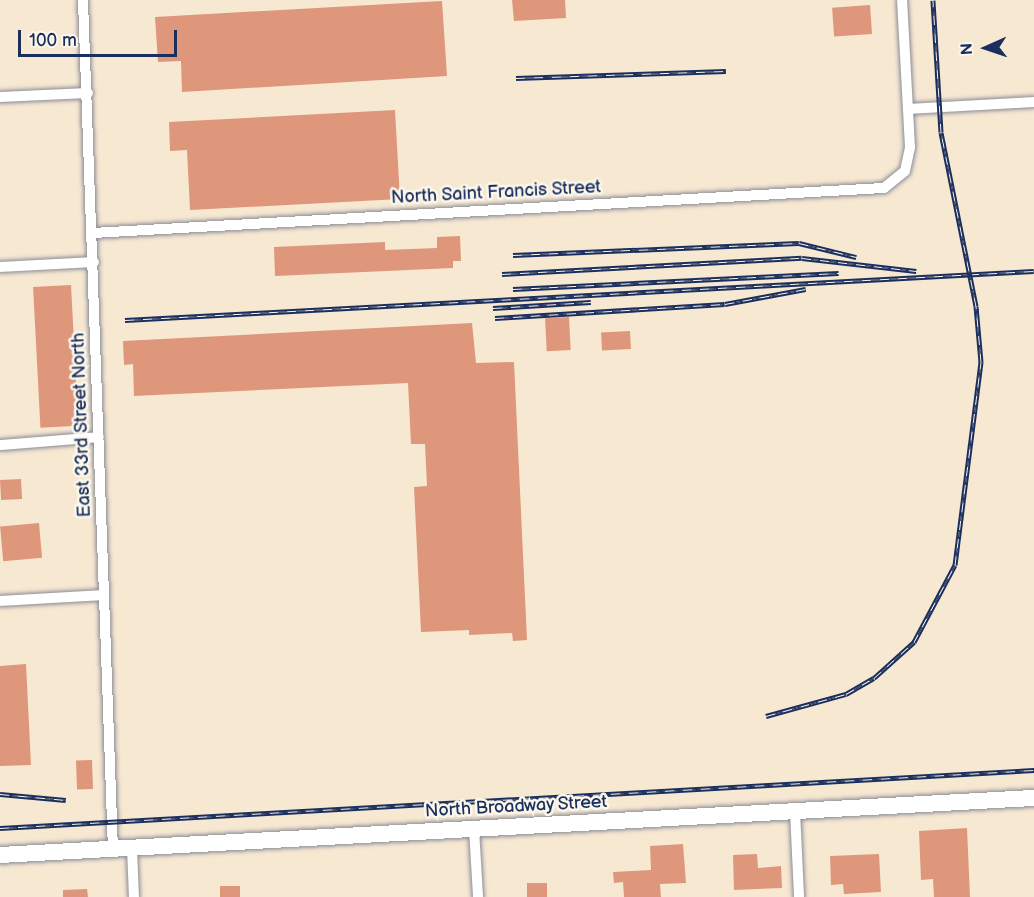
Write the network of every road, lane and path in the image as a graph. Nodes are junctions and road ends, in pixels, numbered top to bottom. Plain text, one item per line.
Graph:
1 (83, 0) edge
2 (902, 0) edge
3 (88, 93) junction
4 (0, 97) edge
5 (1034, 102) edge
6 (908, 109) junction
7 (93, 233) junction
8 (94, 262) junction
9 (0, 267) edge
10 (99, 438) junction
11 (0, 446) edge
12 (104, 595) junction
13 (0, 601) edge
14 (1034, 798) edge
15 (795, 811) junction
16 (474, 829) junction
17 (132, 848) junction
18 (113, 849) junction
19 (0, 855) edge
20 (134, 897) edge
21 (478, 897) edge
22 (799, 897) edge

1 - 3 street, East 33rd Street North
2 - 6 street
3 - 4 street
3 - 7 street, East 33rd Street North
5 - 6 street
6 - 7 street, North Saint Francis Street
7 - 8 street, East 33rd Street North
8 - 9 street
8 - 10 street, East 33rd Street North
10 - 11 street
10 - 12 street, East 33rd Street North
12 - 13 street
12 - 18 street, East 33rd Street North
14 - 15 main road, North Broadway Street
15 - 16 main road, North Broadway Street
15 - 22 street
16 - 17 main road, North Broadway Street
16 - 21 street
17 - 18 main road, North Broadway Street
17 - 20 street
18 - 19 main road, North Broadway Street

